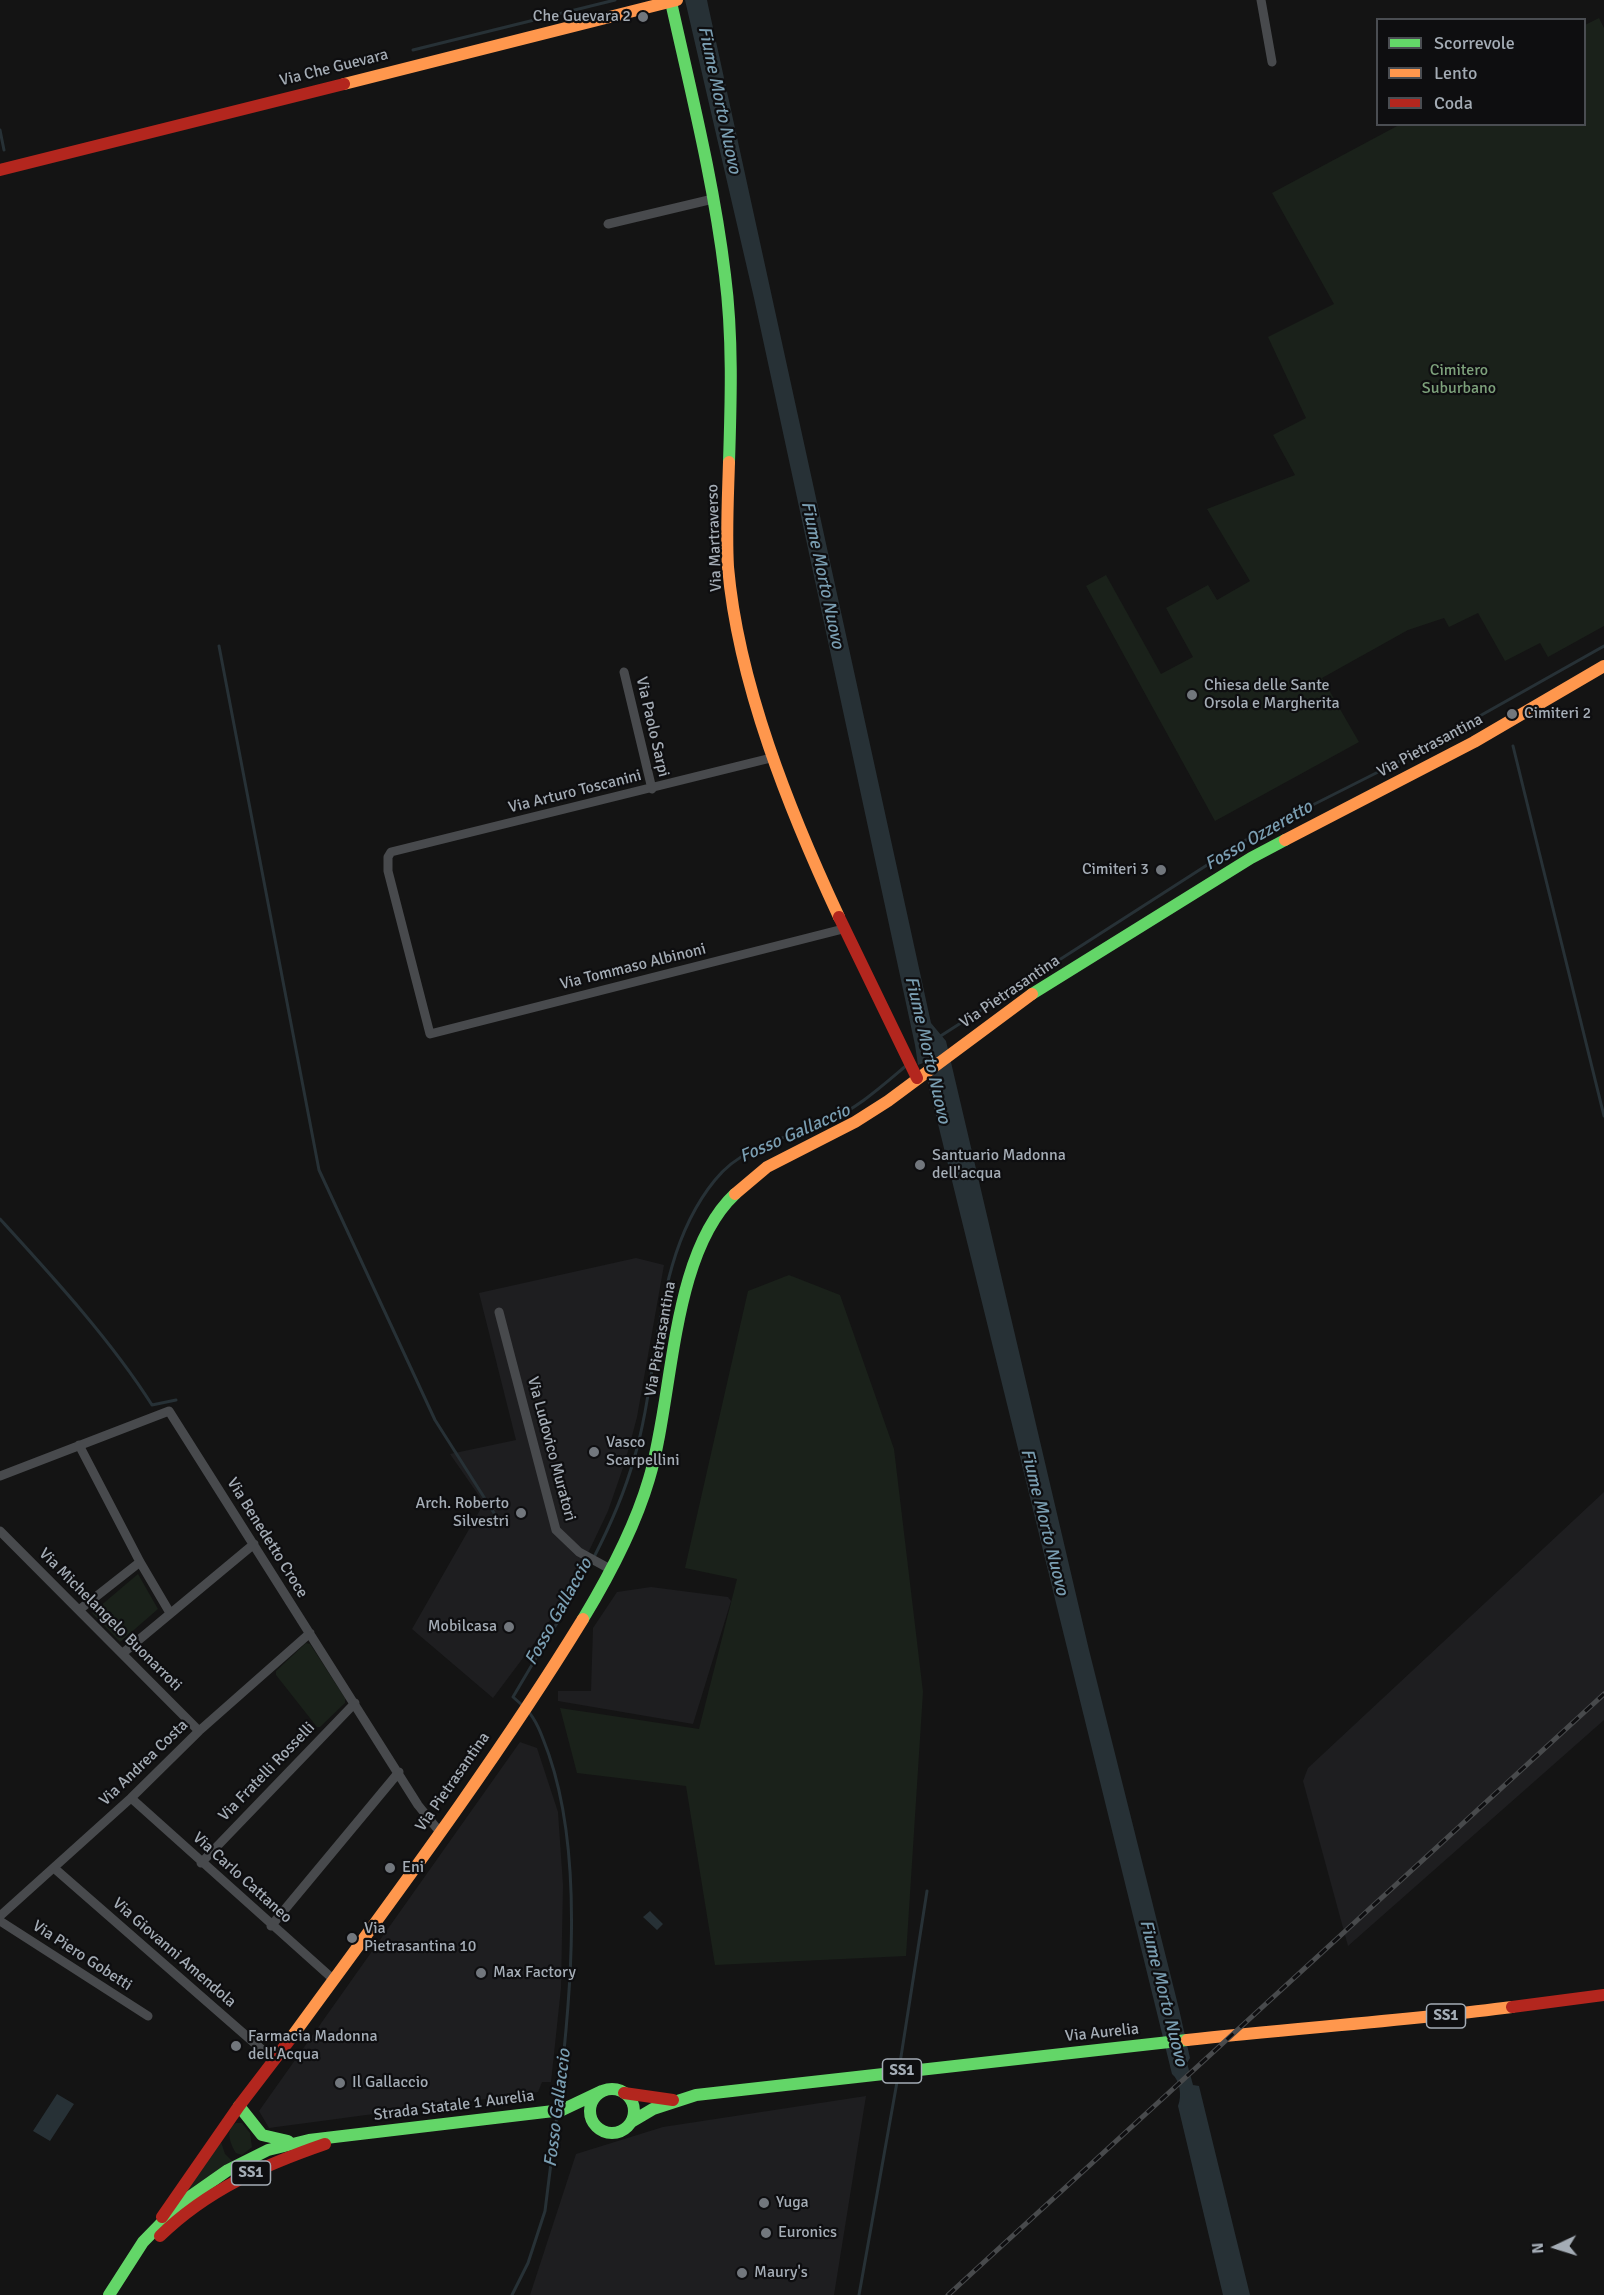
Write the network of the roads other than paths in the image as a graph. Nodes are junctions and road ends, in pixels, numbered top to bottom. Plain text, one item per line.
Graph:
1 (1261, 0) edge
2 (674, 1) edge
3 (1272, 62) dead end
4 (0, 170) edge
5 (713, 199) junction
6 (608, 224) dead end
7 (1604, 666) edge
8 (624, 672) dead end
9 (771, 758) junction
10 (652, 789) junction
11 (843, 929) junction
12 (430, 1034) joint
13 (917, 1075) junction
14 (499, 1312) dead end
15 (79, 1445) junction
16 (0, 1476) edge
17 (0, 1531) edge
18 (254, 1544) junction
19 (140, 1562) junction
20 (609, 1569) junction
21 (79, 1610) junction
22 (170, 1613) junction
23 (310, 1633) junction
24 (123, 1653) junction
25 (355, 1703) junction
26 (199, 1731) junction
27 (399, 1772) junction
28 (131, 1798) junction
29 (439, 1831) junction
30 (201, 1863) junction
31 (54, 1868) junction
32 (0, 1919) edge
33 (271, 1926) junction
34 (333, 1979) junction
35 (1604, 1995) edge
36 (148, 2016) dead end
37 (275, 2061) junction
38 (602, 2091) junction
39 (624, 2093) junction
40 (675, 2100) junction
41 (239, 2106) junction
42 (562, 2110) junction
43 (631, 2122) junction
44 (594, 2125) junction
45 (350, 2135) junction
46 (303, 2141) junction
47 (147, 2237) junction
48 (112, 2290) edge

1 - 3 street
2 - 4 street, Via Che Guevara
2 - 5 street, Via Martraverso
5 - 6 street
5 - 9 street, Via Martraverso
7 - 13 street, Via Pietrasantina
8 - 10 street, Via Paolo Sarpi
9 - 10 street, Via Arturo Toscanini
9 - 11 street, Via Martraverso
10 - 12 street, Via Arturo Toscanini
11 - 12 street, Via Tommaso Albinoni
11 - 13 street, Via Martraverso
13 - 20 street, Via Pietrasantina
14 - 20 street, Via Ludovico Muratori
15 - 16 street, Via Benedetto Croce
15 - 18 street, Via Benedetto Croce
15 - 19 street
17 - 21 street, Via Michelangelo Buonarroti
18 - 22 street
18 - 23 street, Via Benedetto Croce
19 - 21 street
19 - 22 street
20 - 29 street, Via Pietrasantina
21 - 24 street, Via Michelangelo Buonarroti
22 - 24 street
23 - 25 street, Via Benedetto Croce
23 - 26 street, Via Andrea Costa
24 - 26 street, Via Michelangelo Buonarroti
25 - 27 street, Via Benedetto Croce
25 - 30 street, Via Fratelli Rosselli
26 - 28 street, Via Andrea Costa
27 - 29 street, Via Benedetto Croce
27 - 33 street
28 - 30 street, Via Carlo Cattaneo
28 - 31 street, Via Andrea Costa
29 - 34 street, Via Pietrasantina
30 - 33 street, Via Carlo Cattaneo
31 - 32 street, Via Andrea Costa
31 - 37 street, Via Giovanni Amendola
32 - 36 street, Via Piero Gobetti
33 - 34 street, Via Carlo Cattaneo
34 - 37 street, Via Pietrasantina
35 - 40 street, Via Aurelia / SS1
37 - 41 street, Via Pietrasantina
38 - 39 street, SS1
38 - 42 street, SS1
38 - 44 street
39 - 40 street, Via Aurelia / SS1
39 - 43 street
40 - 43 street, Via Aurelia / SS1
41 - 46 street
41 - 47 street, Via Pietrasantina
42 - 44 street, SS1
42 - 45 street, Strada Statale 1 Aurelia / SS1
43 - 44 street, SS1
45 - 46 street, Strada Statale 1 Aurelia / SS1
45 - 48 street, Strada Statale 1 Aurelia / SS1
46 - 47 street, Strada Statale 1 Aurelia / SS1
47 - 48 street, Strada Statale 1 Aurelia / SS1

